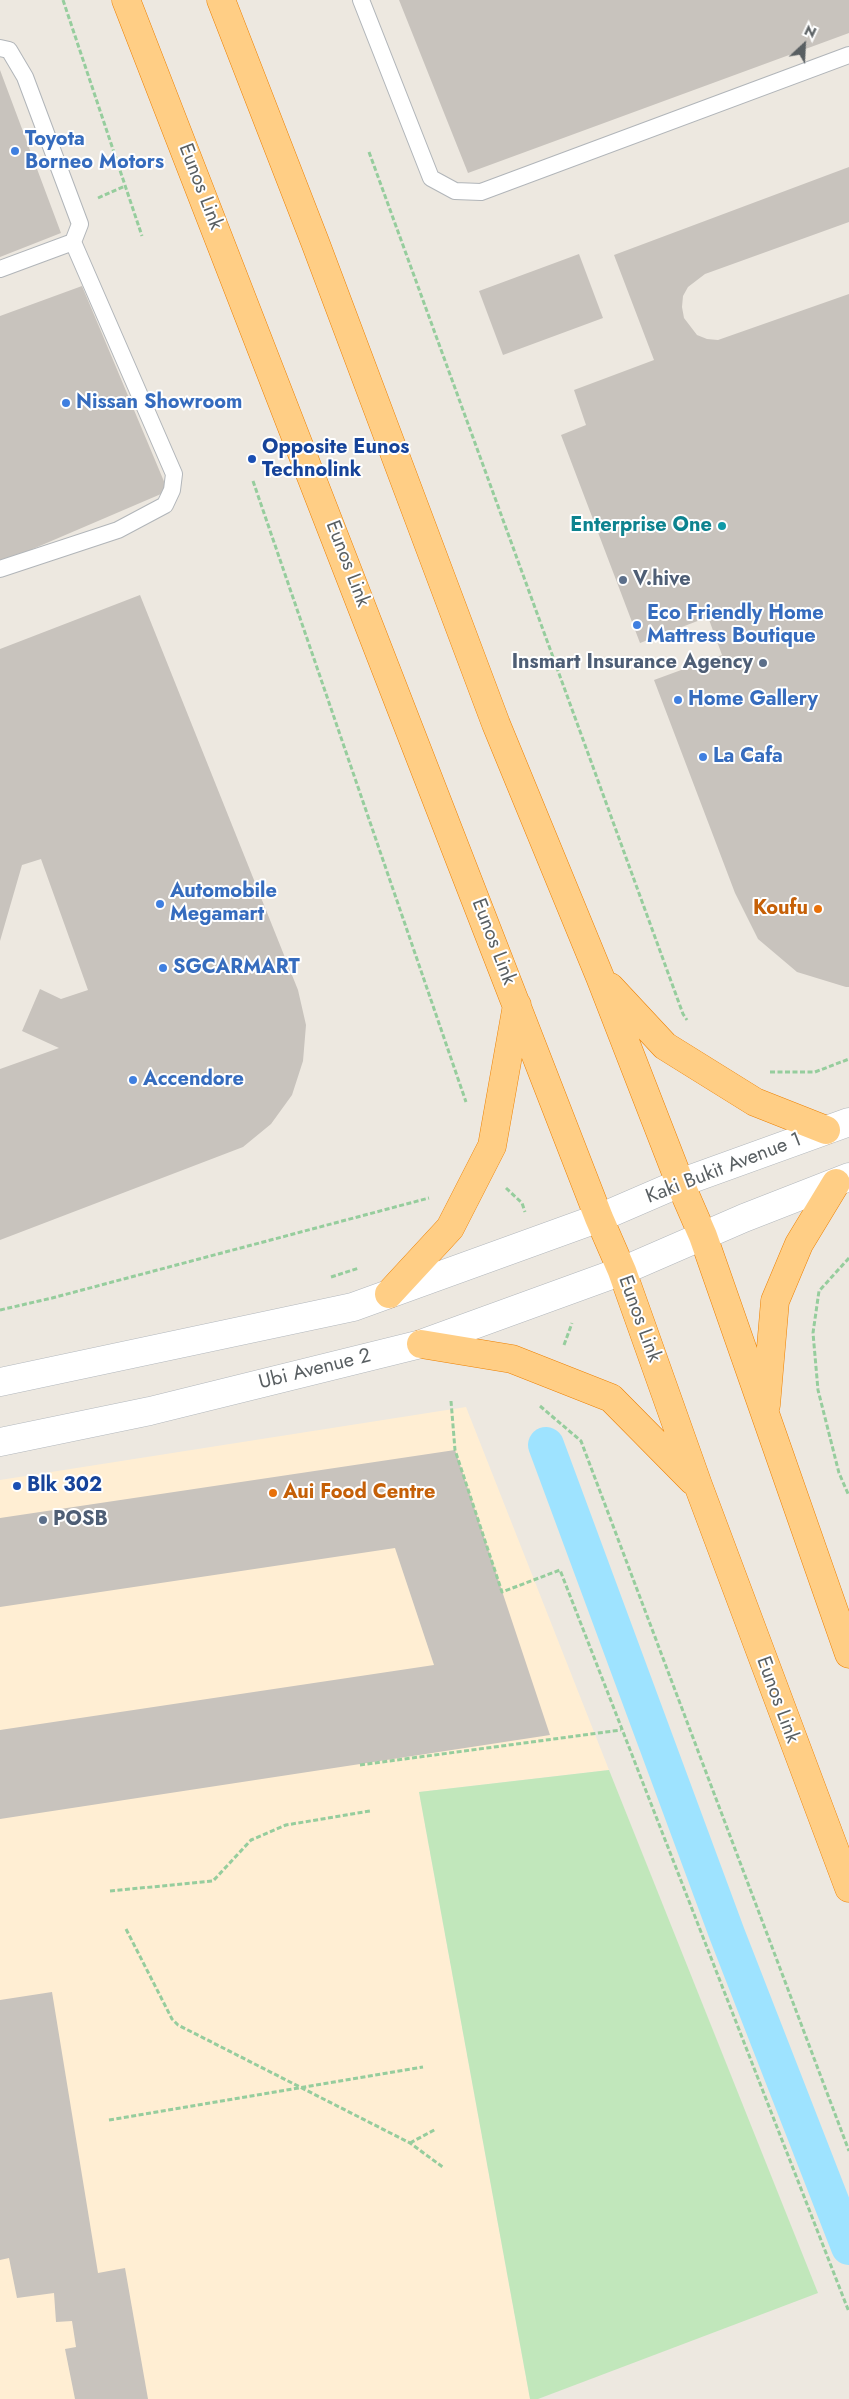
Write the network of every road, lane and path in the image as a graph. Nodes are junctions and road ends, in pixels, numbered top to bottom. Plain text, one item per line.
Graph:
1 (63, 0) edge
2 (126, 0) edge
3 (221, 0) edge
4 (362, 0) edge
5 (0, 48) edge
6 (849, 55) edge
7 (369, 152) dead end
8 (142, 236) dead end
9 (72, 242) junction
10 (0, 269) edge
11 (254, 481) dead end
12 (0, 569) edge
13 (600, 977) junction
14 (517, 1005) junction
15 (688, 1021) dead end
16 (849, 1058) edge
17 (764, 1072) dead end
18 (468, 1108) dead end
19 (838, 1126) edge
20 (843, 1180) edge
21 (680, 1183) junction
22 (433, 1197) dead end
23 (599, 1218) junction
24 (703, 1236) junction
25 (849, 1258) edge
26 (365, 1266) dead end
27 (622, 1271) junction
28 (329, 1277) dead end
29 (389, 1294) junction
30 (0, 1310) edge
31 (420, 1344) junction
32 (0, 1382) edge
33 (451, 1401) dead end
34 (539, 1406) dead end
35 (765, 1414) junction
36 (0, 1442) edge
37 (698, 1485) junction
38 (849, 1496) edge
39 (849, 1654) edge
40 (621, 1730) junction
41 (360, 1765) dead end
42 (370, 1811) dead end
43 (849, 1888) edge
44 (110, 1891) dead end
45 (126, 1929) dead end
46 (423, 2067) dead end
47 (299, 2088) junction
48 (109, 2120) dead end
49 (436, 2129) dead end
50 (410, 2143) junction
51 (849, 2151) edge
52 (444, 2168) dead end
53 (849, 2312) edge

1 - 8 path
2 - 14 highway, Eunos Link
3 - 13 highway
4 - 6 lane
5 - 9 lane
7 - 15 path
9 - 10 lane
9 - 12 lane
11 - 18 path
13 - 19 highway
13 - 21 highway
14 - 23 highway, Eunos Link
14 - 29 highway
16 - 17 path
19 - 21 main road, Kaki Bukit Avenue 1
20 - 24 main road
20 - 35 highway
21 - 23 main road, Kaki Bukit Avenue 1
21 - 24 highway
22 - 30 path
23 - 27 highway, Eunos Link
23 - 29 main road
24 - 27 main road
24 - 35 highway
25 - 38 path
26 - 28 path
27 - 31 main road, Ubi Avenue 2
27 - 37 highway, Eunos Link
29 - 32 main road
31 - 36 main road, Ubi Avenue 2
31 - 37 highway
33 - 40 path
34 - 51 path
35 - 39 highway
37 - 43 highway, Eunos Link
40 - 41 path
40 - 53 path
42 - 44 path
45 - 47 path
46 - 47 path
47 - 48 path
47 - 50 path
49 - 50 path
50 - 52 path

